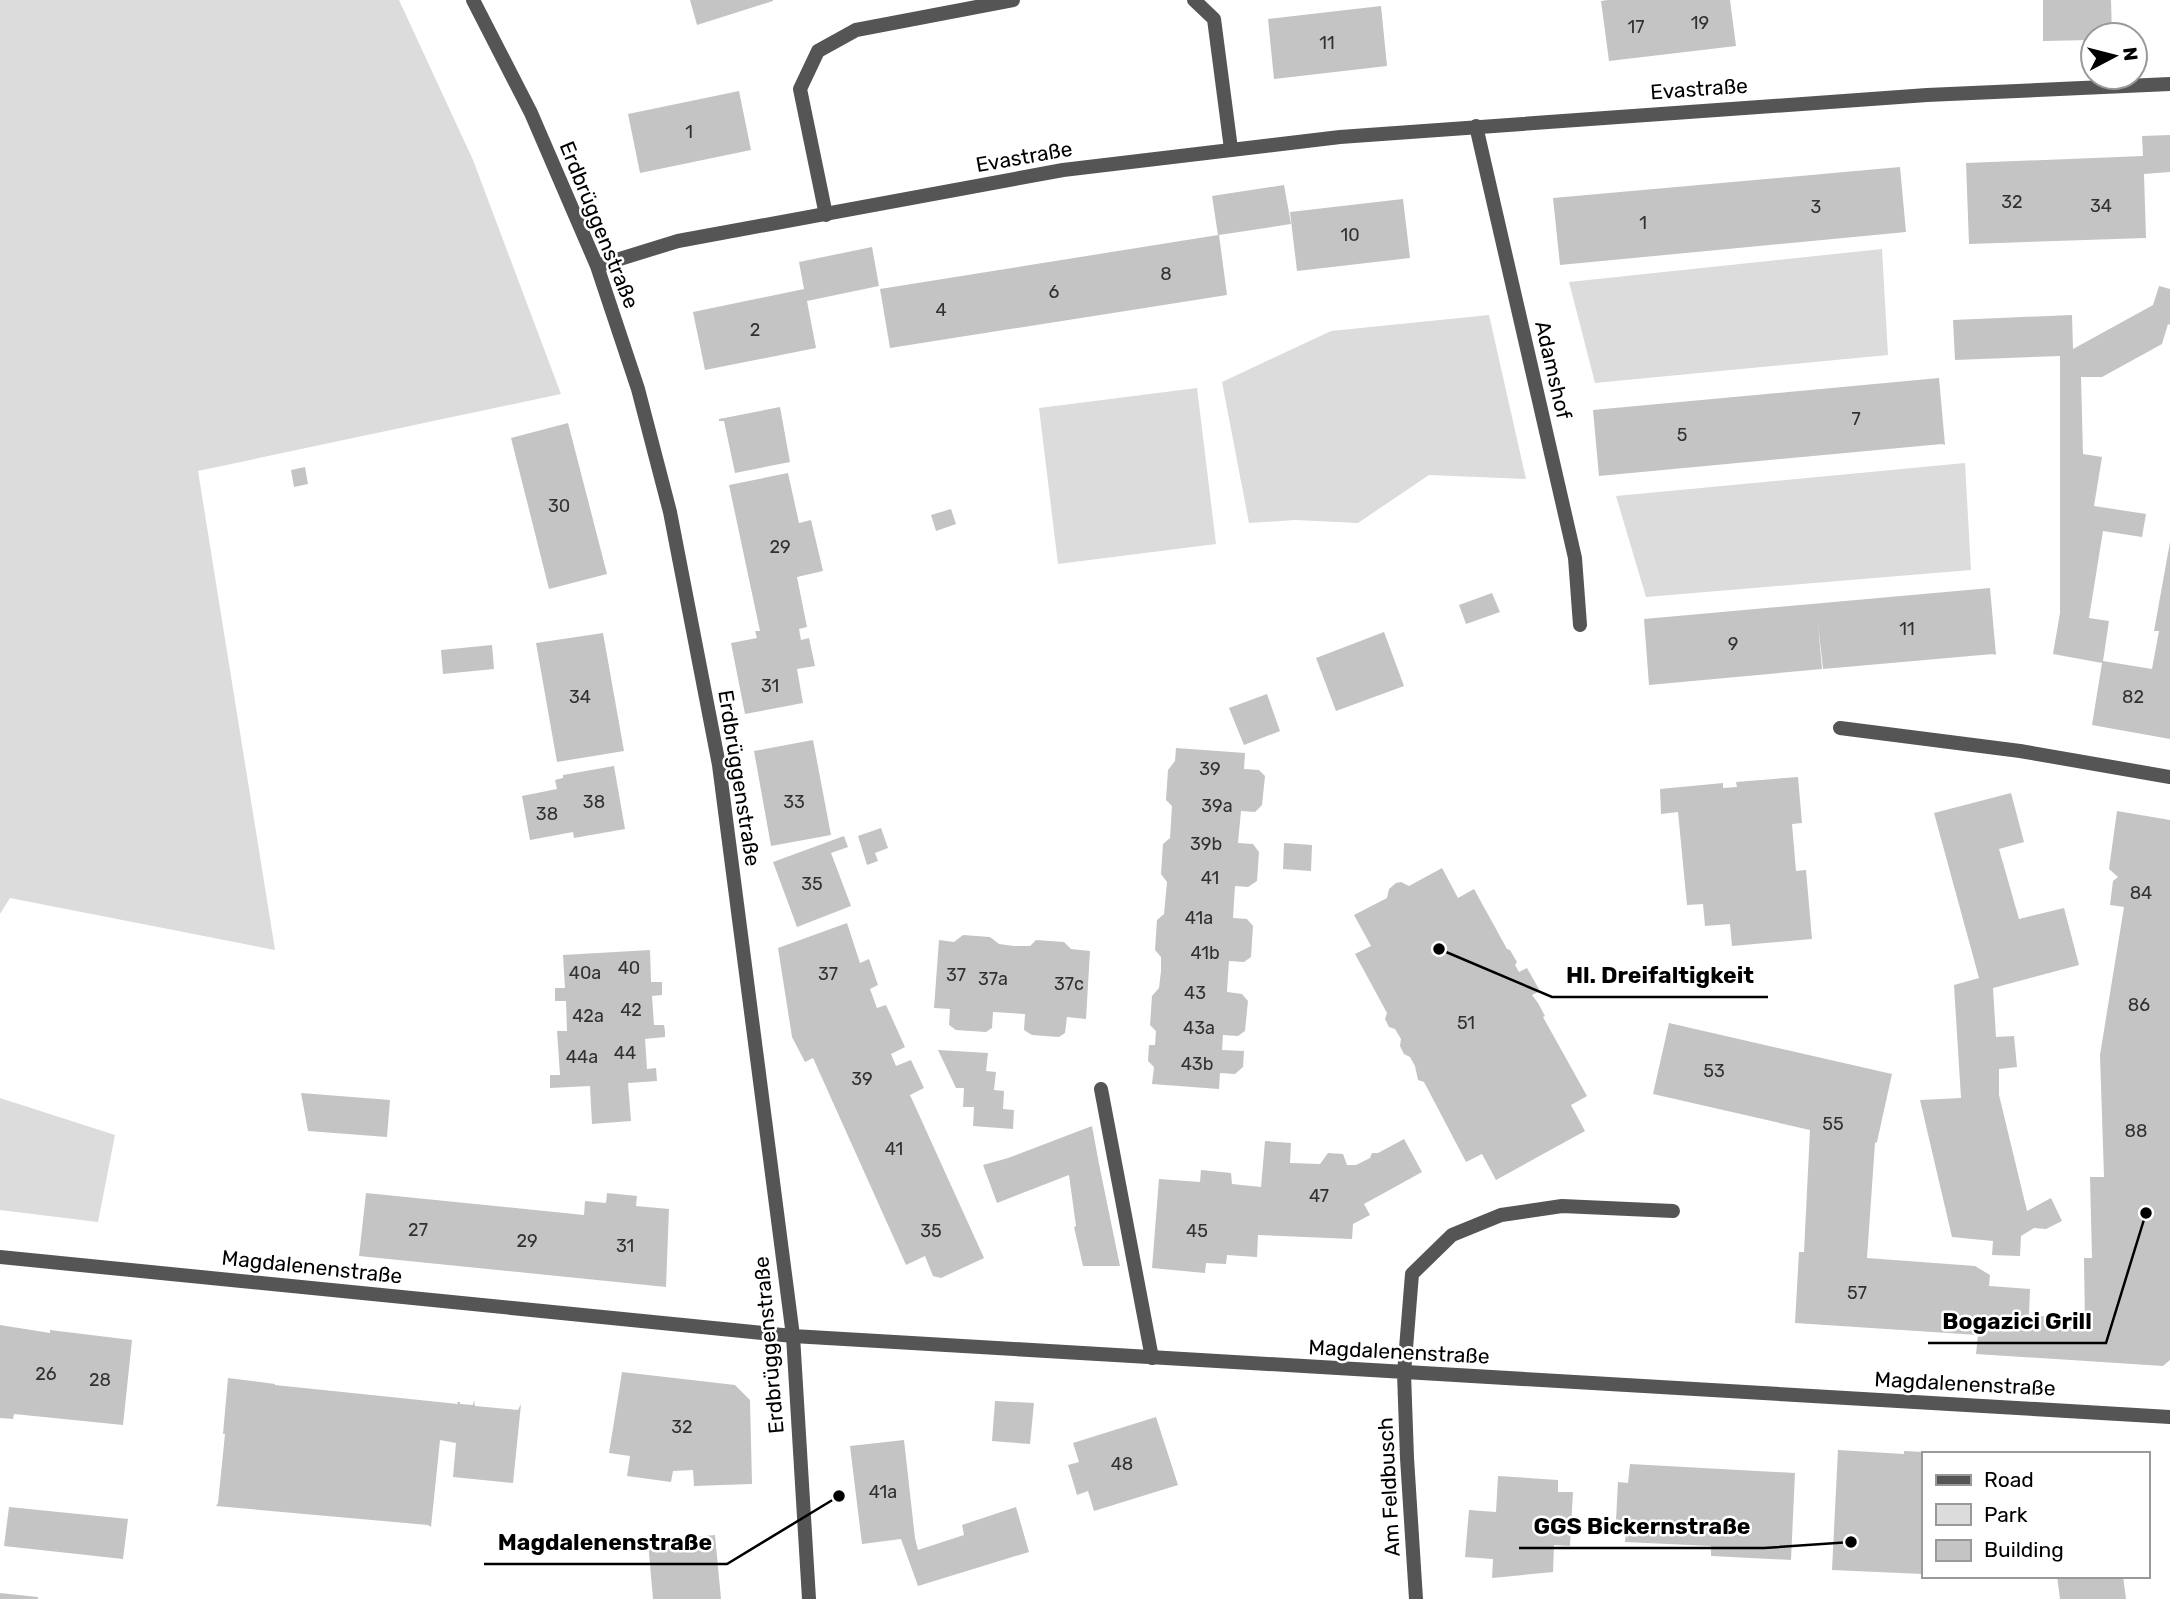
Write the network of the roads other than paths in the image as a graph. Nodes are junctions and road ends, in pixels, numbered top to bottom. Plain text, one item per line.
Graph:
1 (473, 0) edge
2 (1013, 0) edge
3 (1194, 0) edge
4 (2170, 84) edge
5 (1476, 126) junction
6 (1231, 149) junction
7 (825, 215) junction
8 (597, 265) junction
9 (1580, 625) dead end
10 (1840, 729) dead end
11 (2170, 777) edge
12 (1101, 1089) dead end
13 (1673, 1211) dead end
14 (0, 1257) edge
15 (793, 1336) junction
16 (1152, 1358) junction
17 (1404, 1373) junction
18 (2170, 1417) edge
19 (809, 1599) edge
20 (1416, 1599) edge

1 - 8 street, Erdbrüggenstraße
2 - 7 street
3 - 6 street
4 - 5 street, Evastraße
5 - 6 street, Evastraße
5 - 9 street, Adamshof
6 - 7 street, Evastraße
7 - 8 street, Evastraße
8 - 15 street, Erdbrüggenstraße
10 - 11 street
12 - 16 street
13 - 17 street, Am Feldbusch
14 - 15 street, Magdalenenstraße
15 - 16 street, Magdalenenstraße
15 - 19 street, Erdbrüggenstraße
16 - 17 street, Magdalenenstraße
17 - 18 street, Magdalenenstraße
17 - 20 street, Am Feldbusch

